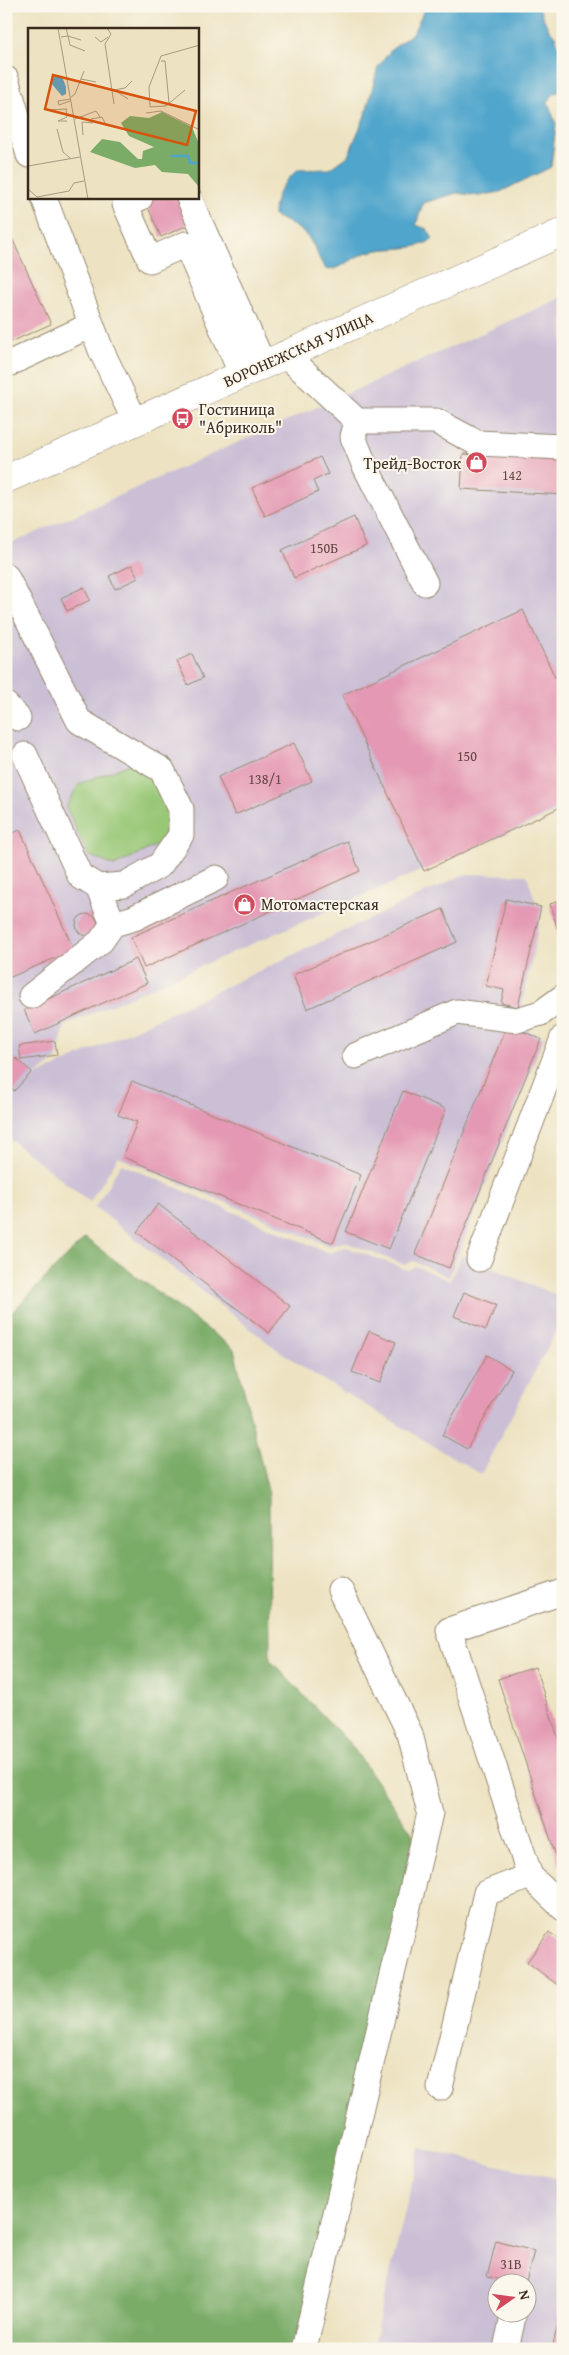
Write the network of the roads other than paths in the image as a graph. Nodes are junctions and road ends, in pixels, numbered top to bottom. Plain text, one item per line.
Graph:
1 (6, 79) edge
2 (28, 152) edge
3 (44, 199) edge
4 (138, 199) edge
5 (189, 199) edge
6 (563, 232) edge
7 (91, 325) junction
8 (263, 364) junction
9 (6, 365) edge
10 (135, 421) junction
11 (357, 421) junction
12 (563, 447) edge
13 (6, 479) edge
14 (6, 576) edge
15 (425, 583) dead end
16 (25, 755) dead end
17 (216, 878) dead end
18 (98, 887) junction
19 (113, 924) junction
20 (31, 996) dead end
21 (563, 997) edge
22 (563, 1038) edge
23 (355, 1056) dead end
24 (479, 1259) dead end
25 (340, 1590) dead end
26 (563, 1592) edge
27 (530, 1876) junction
28 (563, 1908) edge
29 (440, 2088) dead end
30 (512, 2322) edge
31 (304, 2349) edge
32 (506, 2349) edge

1 - 2 lane
3 - 7 lane
4 - 8 lane
5 - 8 lane
6 - 8 highway, ВОРОНЕЖСКАЯ УЛИЦА
7 - 9 lane
7 - 10 lane
8 - 10 highway, ВОРОНЕЖСКАЯ УЛИЦА
8 - 11 lane
10 - 13 highway, ВОРОНЕЖСКАЯ УЛИЦА
11 - 12 lane
11 - 15 lane
14 - 18 lane
16 - 18 lane
17 - 19 lane
18 - 19 lane
19 - 20 lane
21 - 23 lane
22 - 24 lane
25 - 31 lane
26 - 27 lane
27 - 28 lane
27 - 29 lane
30 - 32 lane

